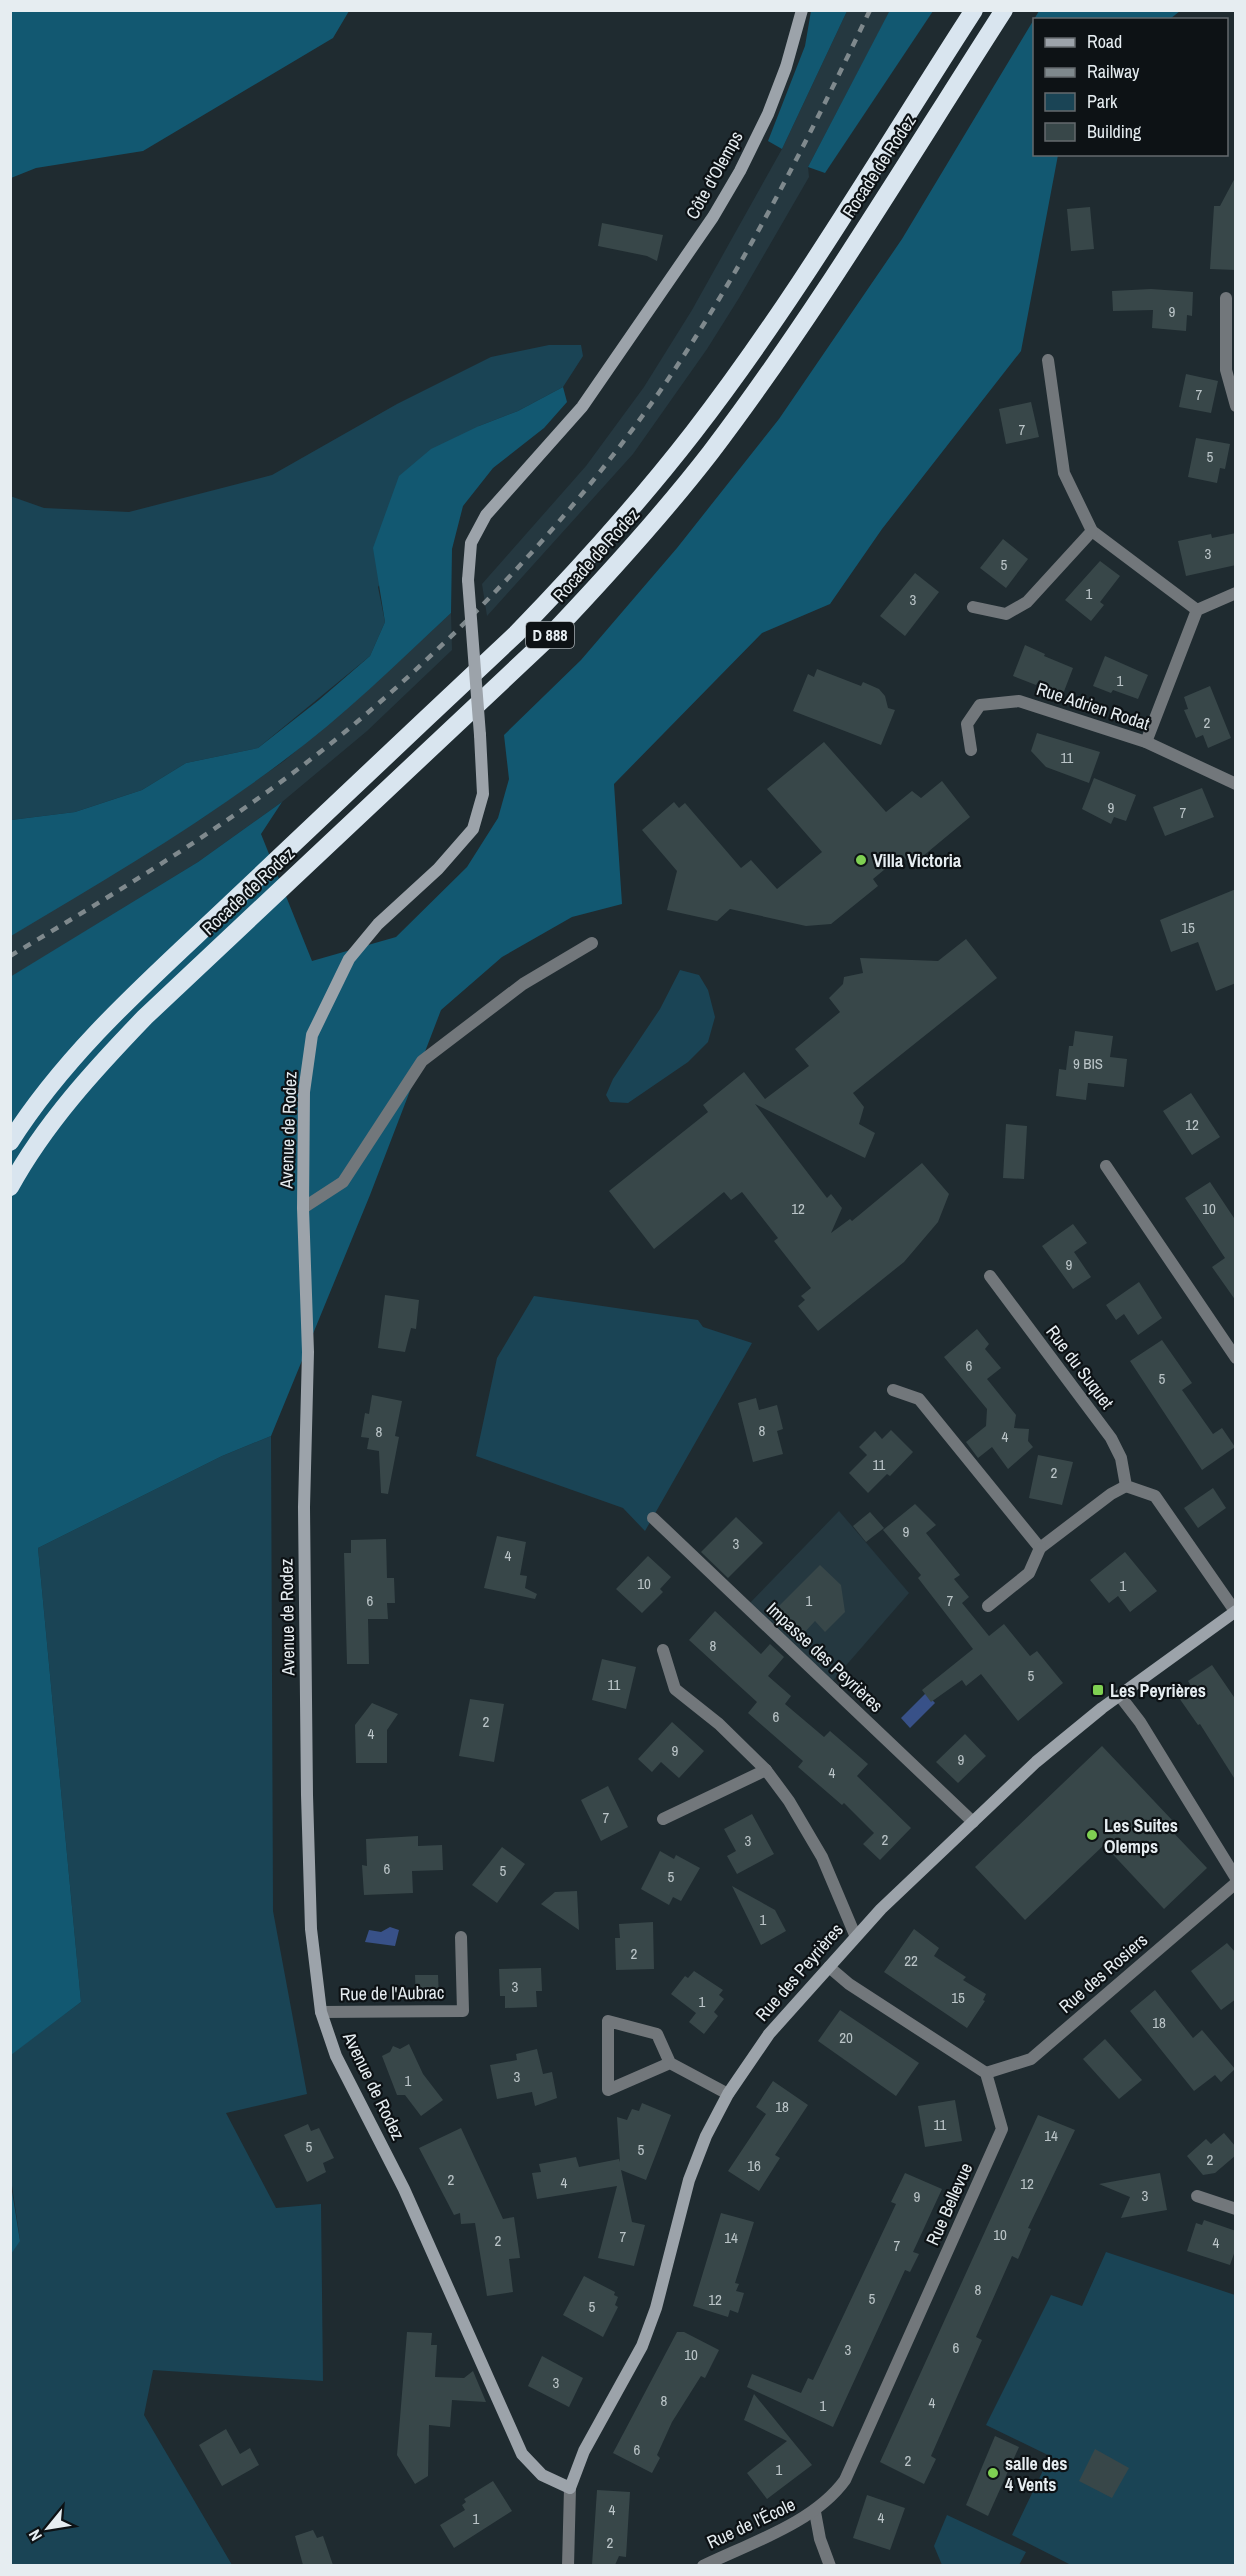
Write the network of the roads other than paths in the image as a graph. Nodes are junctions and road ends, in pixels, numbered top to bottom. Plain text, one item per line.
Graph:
1 (802, 10) edge
2 (974, 10) edge
3 (1004, 10) edge
4 (1226, 298) dead end
5 (1048, 360) dead end
6 (1236, 406) edge
7 (1092, 531) junction
8 (468, 580) joint
9 (1236, 593) edge
10 (973, 607) dead end
11 (1197, 610) junction
12 (1146, 742) junction
13 (971, 750) dead end
14 (1236, 784) edge
15 (592, 943) dead end
16 (10, 1142) edge
17 (1106, 1166) dead end
18 (10, 1187) edge
19 (303, 1208) junction
20 (990, 1276) dead end
21 (1236, 1358) edge
22 (893, 1390) dead end
23 (1126, 1486) junction
24 (653, 1518) dead end
25 (1040, 1548) junction
26 (988, 1606) dead end
27 (1235, 1611) edge
28 (663, 1650) dead end
29 (1120, 1696) junction
30 (766, 1770) junction
31 (663, 1819) dead end
32 (973, 1822) junction
33 (1236, 1878) edge
34 (1236, 1883) edge
35 (855, 1935) junction
36 (461, 1937) dead end
37 (829, 1967) junction
38 (321, 2012) junction
39 (670, 2063) junction
40 (986, 2073) junction
41 (728, 2094) junction
42 (1197, 2196) dead end
43 (1236, 2209) edge
44 (570, 2488) junction
45 (815, 2512) junction
46 (568, 2565) edge
47 (703, 2565) edge
48 (830, 2565) edge

1 - 8 street, Côte d'Olemps
2 - 16 highway, Rocade de Rodez / D 888
3 - 18 highway, Rocade de Rodez / D 888
4 - 6 street
5 - 7 street
7 - 10 street
7 - 11 street
8 - 19 street, Avenue de Rodez, bridge
9 - 11 street
11 - 12 street
12 - 13 street, Rue Adrien Rodat
12 - 14 street, Rue Adrien Rodat
15 - 19 street
17 - 21 street
19 - 38 street, Avenue de Rodez
20 - 23 street, Rue du Suquet
22 - 25 street
23 - 25 street
23 - 27 street
24 - 32 street, Impasse des Peyrières
25 - 26 street
27 - 29 street, Rue des Peyrières
28 - 30 street
29 - 32 street, Rue des Peyrières
29 - 33 street
30 - 31 street
30 - 35 street
32 - 35 street, Rue des Peyrières
34 - 40 street, Rue des Rosiers
35 - 37 street, Rue des Peyrières
36 - 38 street, Rue de l'Aubrac
37 - 40 street
37 - 41 street, Rue des Peyrières
38 - 44 street, Avenue de Rodez
39 - 39 street
39 - 41 street
40 - 45 street, Rue Bellevue
41 - 44 street, Rue des Peyrières
42 - 43 street
44 - 46 street
45 - 47 street, Rue de l'École
45 - 48 street

